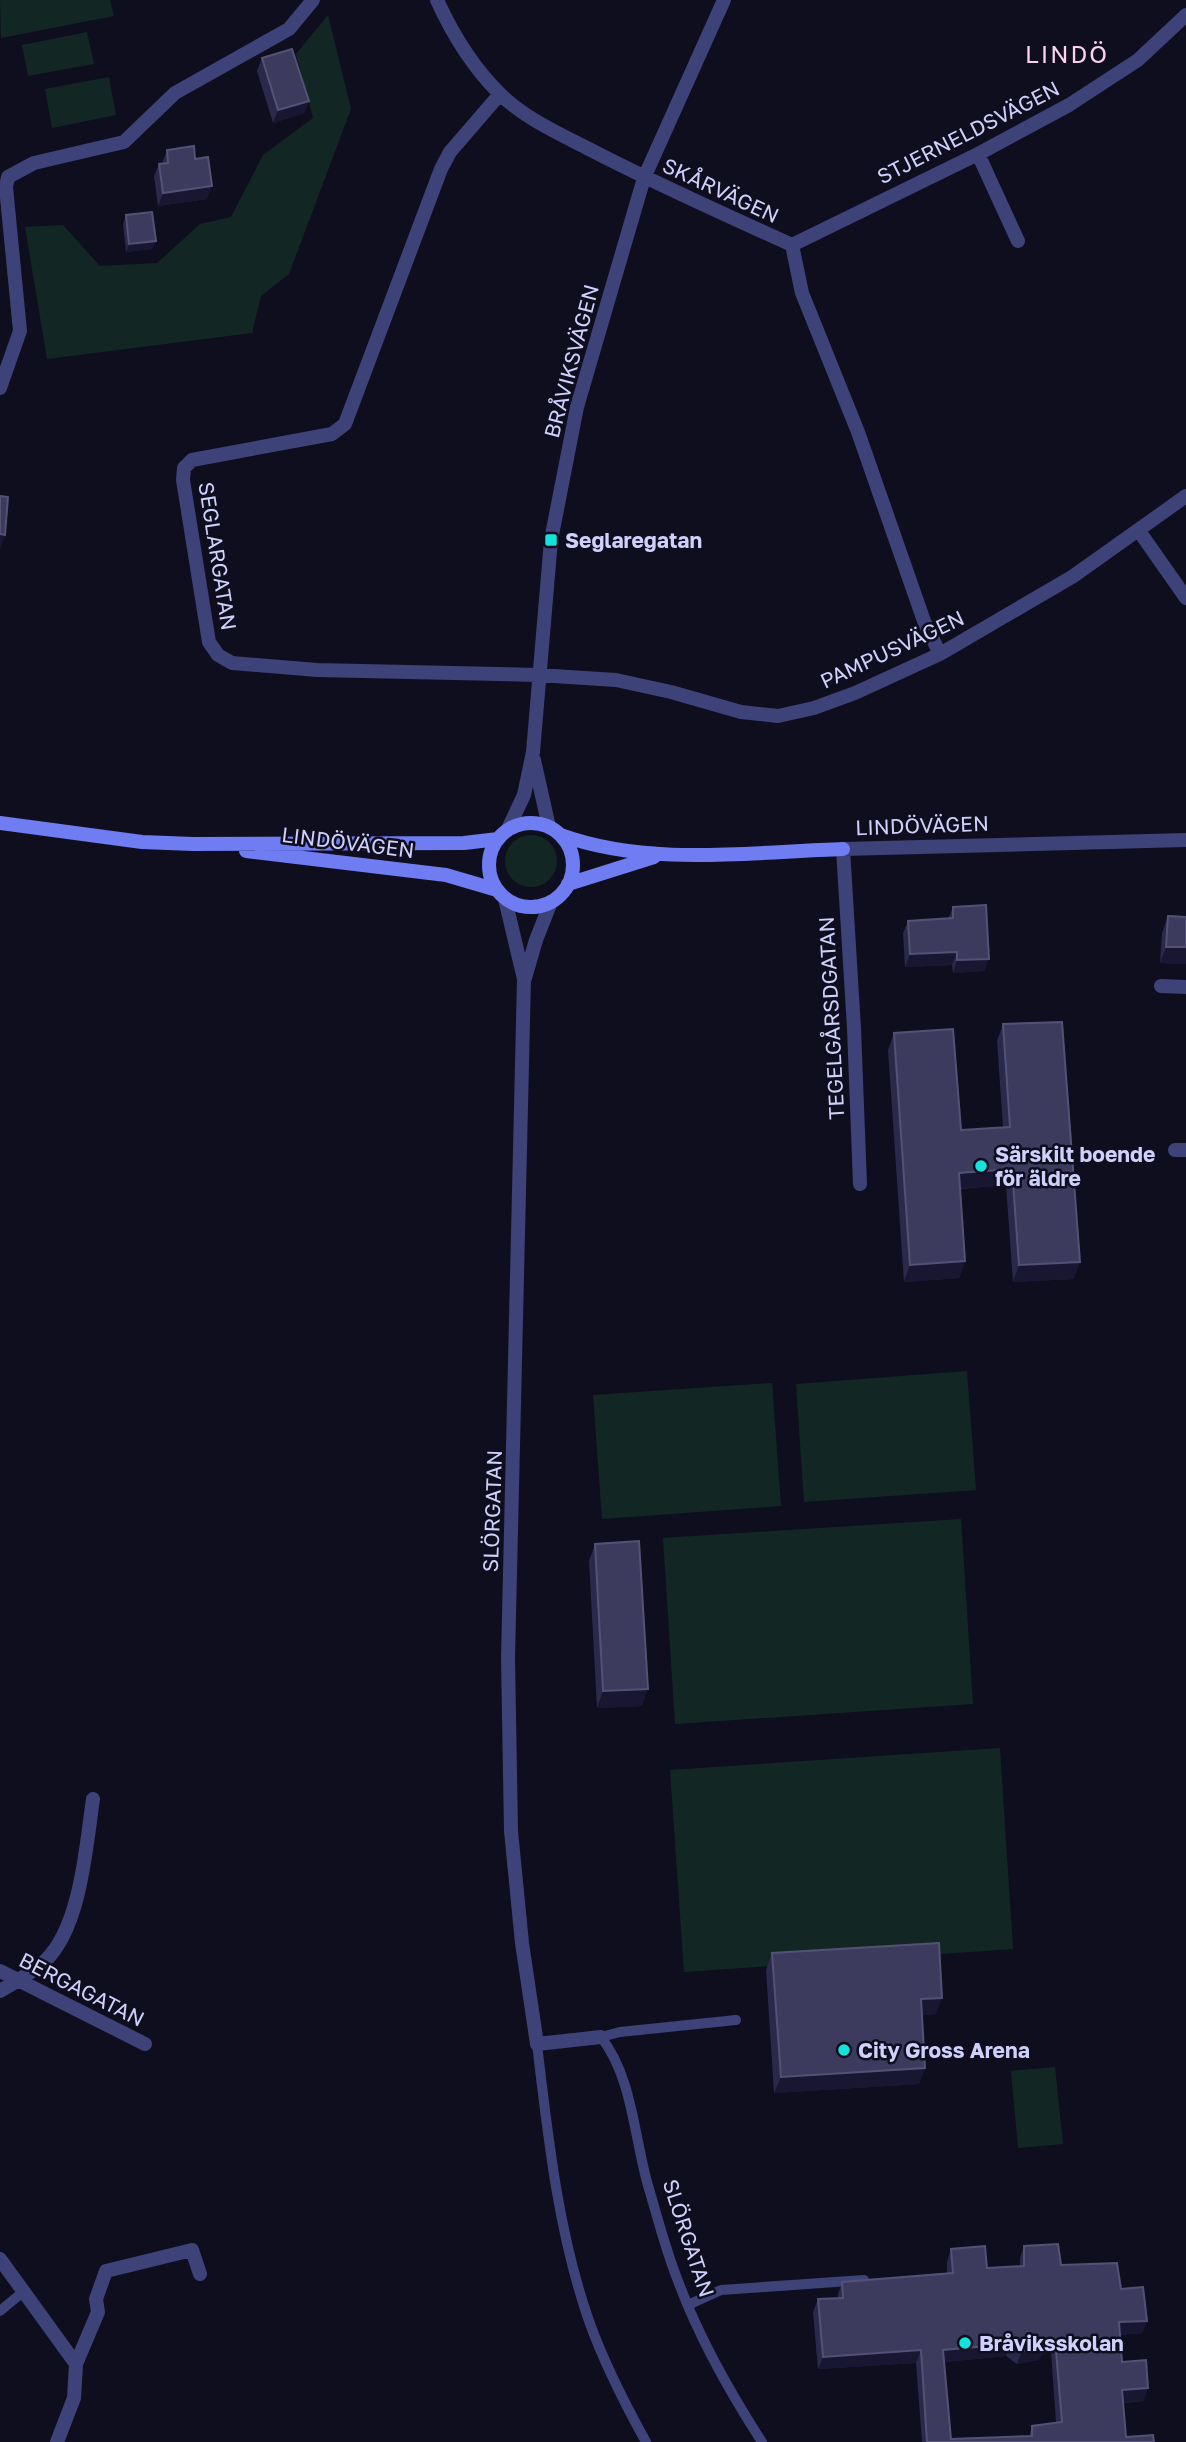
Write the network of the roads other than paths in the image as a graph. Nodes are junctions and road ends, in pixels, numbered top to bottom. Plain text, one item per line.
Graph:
1 (313, 0) edge
2 (437, 0) edge
3 (724, 0) edge
4 (1186, 15) edge
5 (500, 94) junction
6 (978, 154) junction
7 (645, 178) junction
8 (1018, 241) dead end
9 (792, 245) junction
10 (0, 388) edge
11 (1186, 496) edge
12 (1139, 531) junction
13 (1186, 598) edge
14 (940, 654) junction
15 (538, 676) junction
16 (533, 752) junction
17 (0, 823) edge
18 (555, 831) junction
19 (503, 834) junction
20 (1186, 840) edge
21 (193, 844) junction
22 (843, 849) junction
23 (659, 856) junction
24 (568, 884) junction
25 (501, 895) junction
26 (551, 902) junction
27 (524, 979) junction
28 (1161, 986) dead end
29 (1186, 987) edge
30 (860, 1184) dead end
31 (93, 1798) dead end
32 (0, 1971) edge
33 (17, 1980) junction
34 (0, 1991) edge
35 (736, 2020) dead end
36 (601, 2037) junction
37 (537, 2044) junction
38 (145, 2045) dead end
39 (0, 2259) edge
40 (200, 2274) dead end
41 (878, 2279) edge
42 (23, 2292) junction
43 (688, 2305) junction
44 (0, 2311) edge
45 (76, 2364) junction
46 (57, 2442) edge
47 (646, 2442) edge
48 (762, 2442) edge

1 - 10 street
2 - 5 street, SKÅRVÄGEN
3 - 7 street, BRÅVIKSVÄGEN
4 - 6 street, STJERNELDSVÄGEN
5 - 7 street, SKÅRVÄGEN
5 - 15 street, SEGLARGATAN
6 - 8 street
6 - 9 street, STJERNELDSVÄGEN
7 - 9 street, SKÅRVÄGEN
7 - 15 street, BRÅVIKSVÄGEN
9 - 14 street, SKÅRVÄGEN
11 - 12 street, PAMPUSVÄGEN
12 - 13 street
12 - 14 street, PAMPUSVÄGEN
14 - 15 street, PAMPUSVÄGEN
15 - 16 street, BRÅVIKSVÄGEN
16 - 18 street, BRÅVIKSVÄGEN
16 - 19 street, BRÅVIKSVÄGEN
17 - 21 main road, LINDÖVÄGEN
18 - 19 main road
18 - 23 main road, LINDÖVÄGEN
18 - 24 main road
19 - 21 main road, LINDÖVÄGEN
19 - 25 main road
20 - 22 street, LINDÖVÄGEN
21 - 25 main road, LINDÖVÄGEN
22 - 23 main road, LINDÖVÄGEN
22 - 30 street, TEGELGÅRSDGATAN
23 - 24 main road, LINDÖVÄGEN
24 - 26 main road
25 - 26 main road
25 - 27 street, SLÖRGATAN
26 - 27 street, SLÖRGATAN
27 - 37 street, SLÖRGATAN
28 - 29 street
31 - 33 street
32 - 33 street, BERGAGATAN
33 - 34 street
33 - 38 street, BERGAGATAN
35 - 36 lane
36 - 37 street
36 - 43 lane, SLÖRGATAN
37 - 47 lane, SLÖRGATAN
39 - 42 street
40 - 45 street
41 - 43 lane
42 - 44 lane
42 - 45 street
43 - 48 lane, SLÖRGATAN
45 - 46 street

